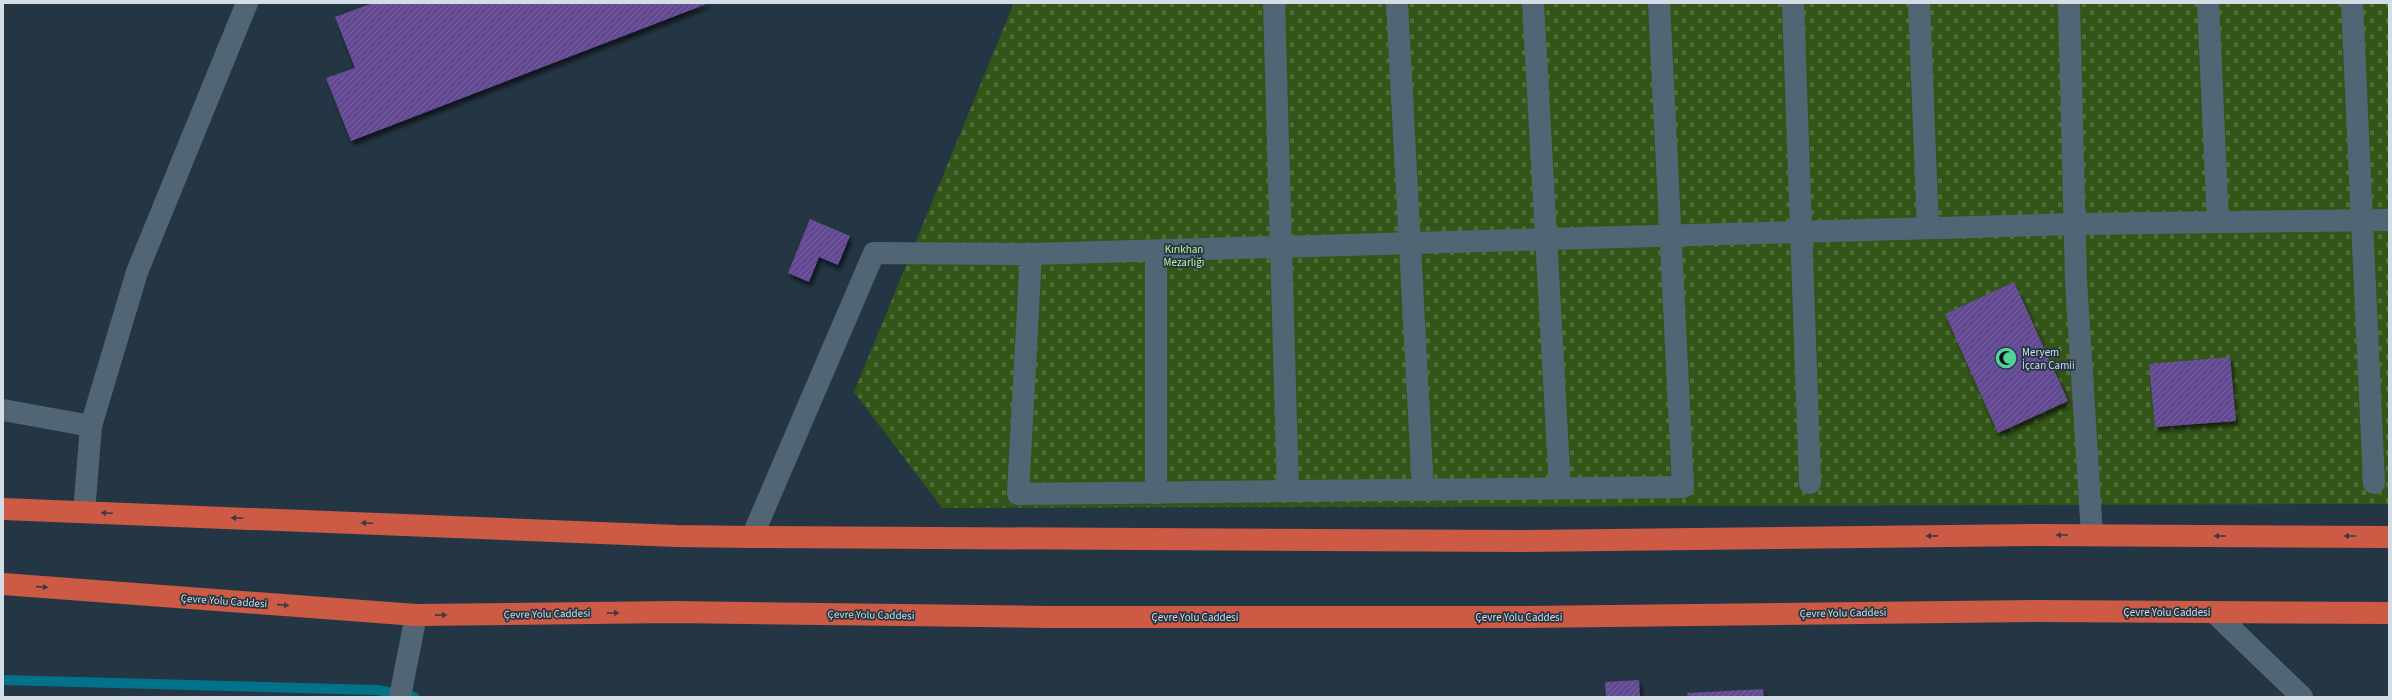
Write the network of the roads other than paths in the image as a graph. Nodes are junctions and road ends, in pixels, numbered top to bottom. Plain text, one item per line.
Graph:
1 (247, 3) edge
2 (1274, 3) edge
3 (1397, 3) edge
4 (1533, 3) edge
5 (1659, 3) edge
6 (1793, 3) edge
7 (1919, 3) edge
8 (2070, 3) edge
9 (2208, 3) edge
10 (2352, 3) edge
11 (2362, 220) junction
12 (2389, 220) edge
13 (2218, 222) junction
14 (2074, 224) junction
15 (1928, 228) junction
16 (1801, 232) junction
17 (1671, 236) junction
18 (1546, 239) junction
19 (1409, 243) junction
20 (1281, 247) junction
21 (1156, 251) junction
22 (1031, 254) junction
23 (3, 410) edge
24 (91, 426) junction
25 (1810, 483) dead end
26 (2374, 483) dead end
27 (1560, 488) junction
28 (1422, 490) junction
29 (1288, 491) junction
30 (1156, 493) junction
31 (3, 509) edge
32 (84, 512) junction
33 (2092, 535) junction
34 (2389, 536) edge
35 (752, 537) junction
36 (3, 584) edge
37 (2214, 612) junction
38 (2389, 613) edge
39 (416, 615) junction
40 (400, 697) edge
41 (2302, 697) edge

1 - 24 street
2 - 20 street
3 - 19 street
4 - 18 street
5 - 17 street
6 - 16 street
7 - 15 street
8 - 14 street
9 - 13 street
10 - 11 street
11 - 12 street
11 - 13 street
11 - 26 street
13 - 14 street
14 - 15 street
14 - 33 street
15 - 16 street
16 - 17 street
16 - 25 street
17 - 18 street
17 - 27 street
18 - 19 street
18 - 27 street
19 - 20 street
19 - 28 street
20 - 21 street
20 - 29 street
21 - 22 street
21 - 30 street
22 - 30 street
22 - 35 street
23 - 24 street
24 - 32 street
27 - 28 street
28 - 29 street
29 - 30 street
31 - 32 highway
35 -> 32 highway
34 -> 33 highway
33 -> 35 highway
36 -> 39 highway, Çevre Yolu Caddesi
37 - 38 highway, Çevre Yolu Caddesi
39 -> 37 highway, Çevre Yolu Caddesi
37 - 41 street
39 - 40 street

